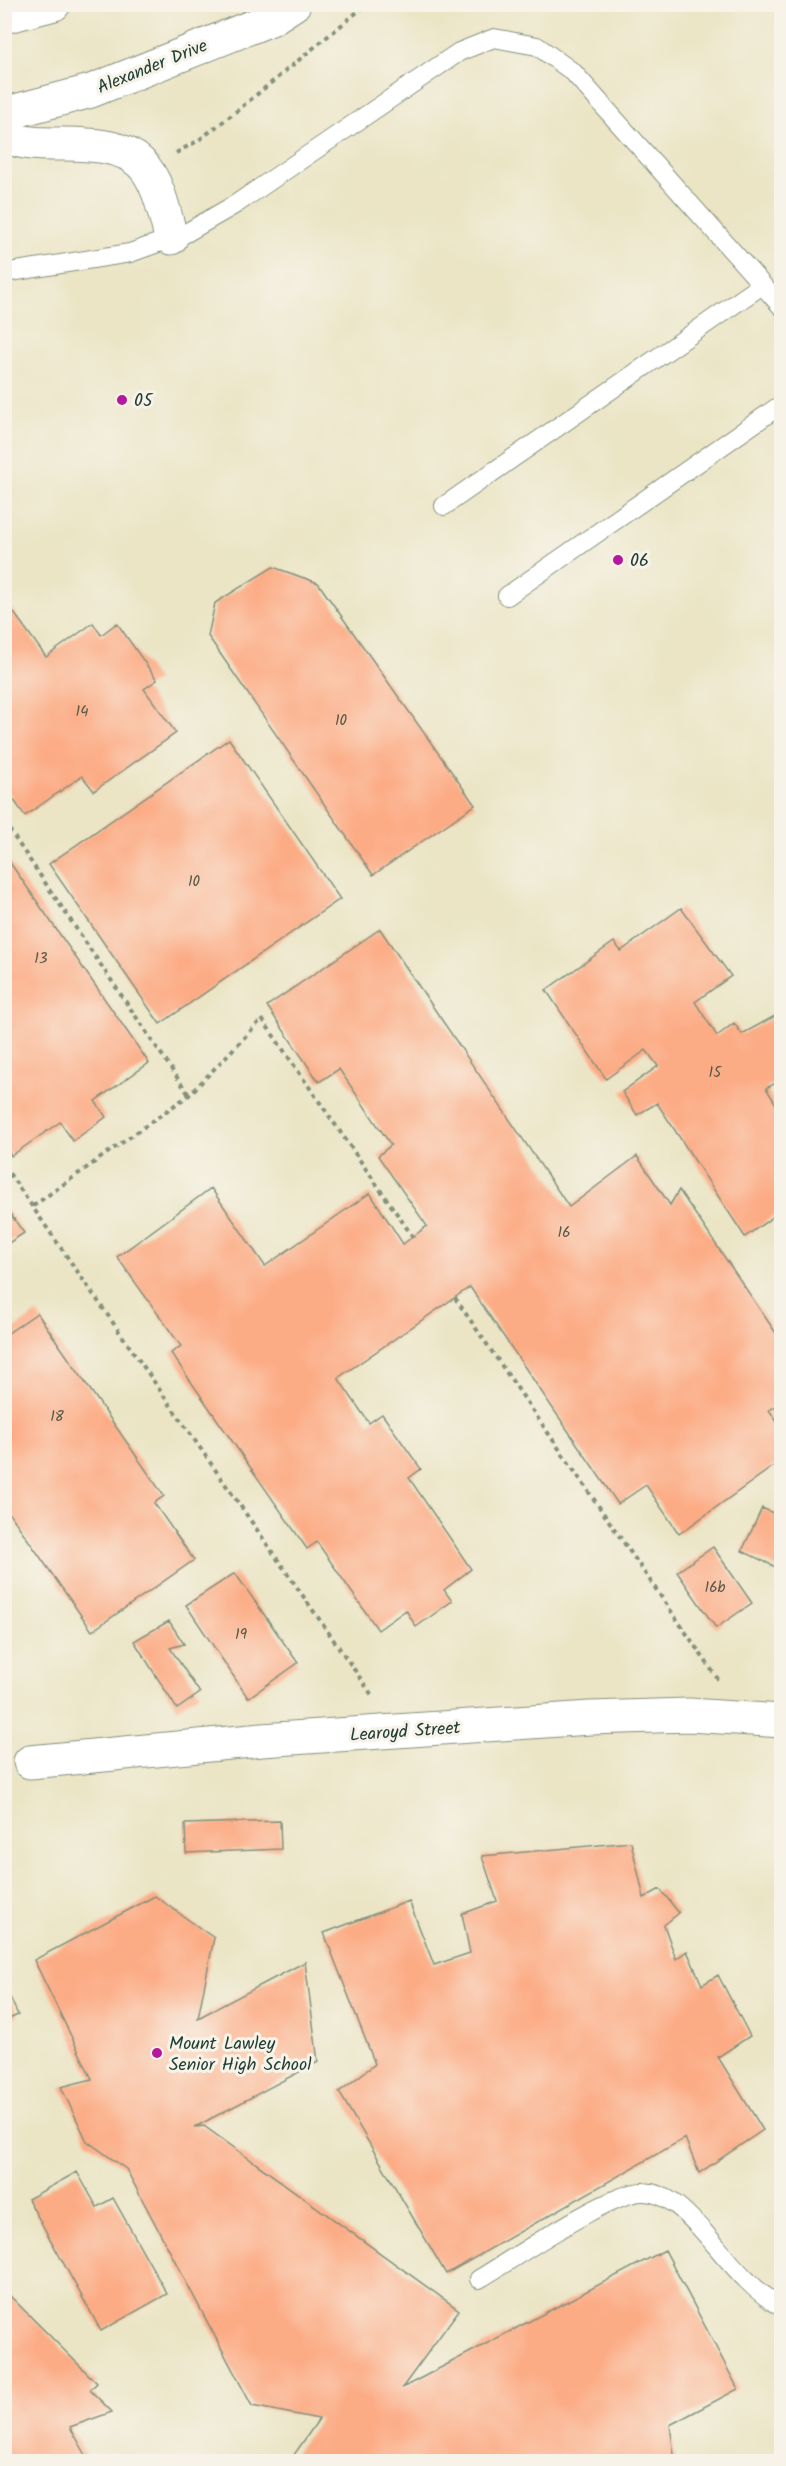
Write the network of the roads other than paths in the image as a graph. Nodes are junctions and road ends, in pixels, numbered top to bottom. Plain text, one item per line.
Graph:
1 (54, 4) edge
2 (294, 4) edge
3 (4, 17) edge
4 (4, 114) edge
5 (4, 135) edge
6 (171, 238) junction
7 (4, 273) edge
8 (762, 285) junction
9 (782, 307) edge
10 (782, 404) edge
11 (444, 506) dead end
12 (507, 596) dead end
13 (782, 1721) edge
14 (30, 1762) dead end
15 (480, 2279) dead end
16 (782, 2307) edge

1 - 3 street
2 - 4 street, Alexander Drive
5 - 6 street
6 - 7 lane
6 - 8 lane
8 - 9 lane
8 - 11 lane
10 - 12 lane
13 - 14 street, Learoyd Street
15 - 16 lane

